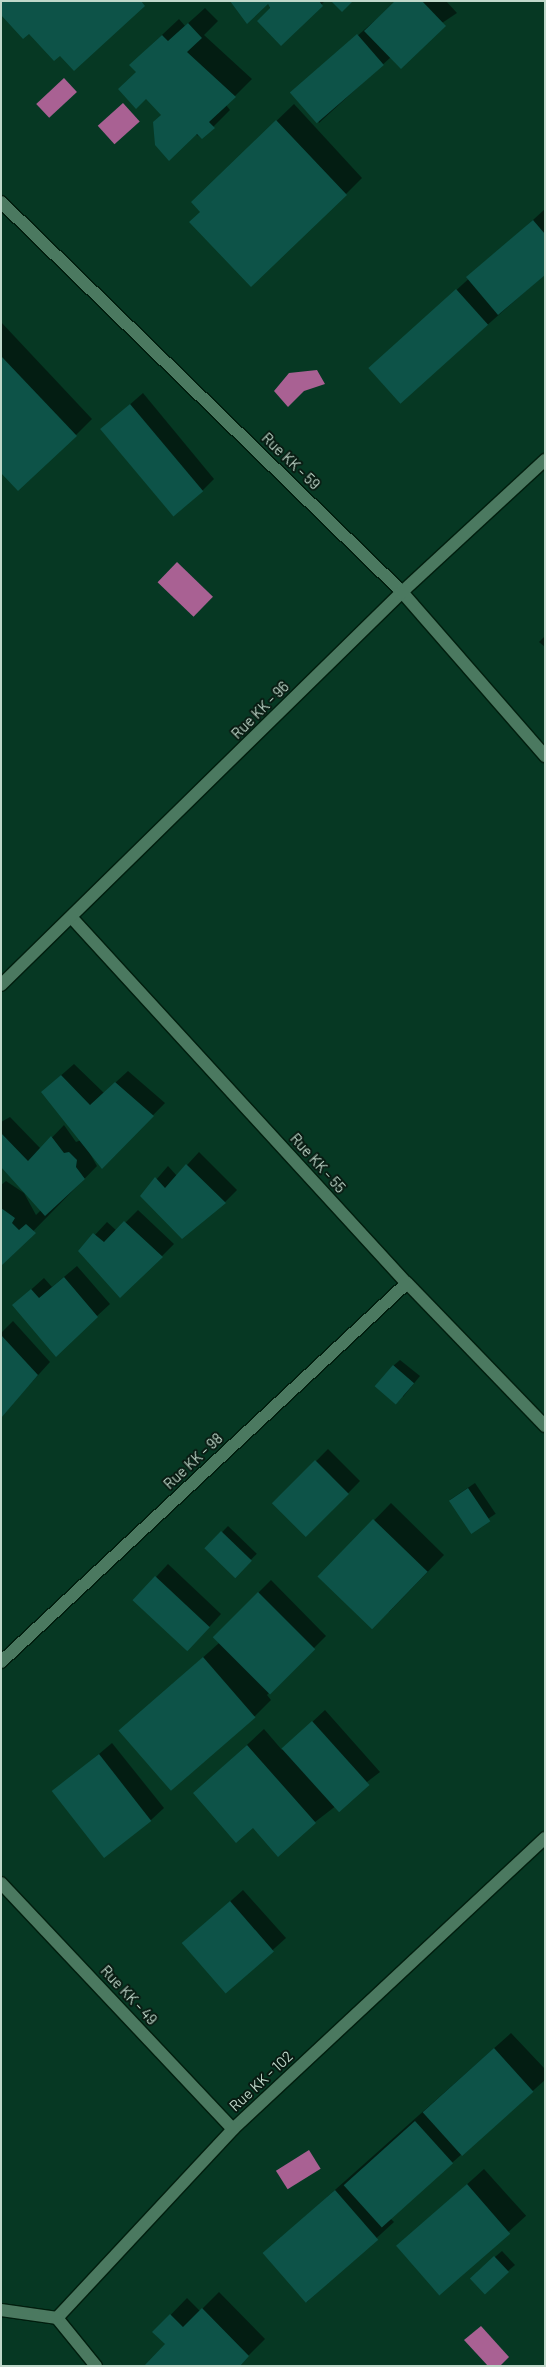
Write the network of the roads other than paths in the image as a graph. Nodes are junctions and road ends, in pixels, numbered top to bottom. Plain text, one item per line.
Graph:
1 (4, 211) edge
2 (545, 460) edge
3 (402, 592) junction
4 (545, 756) edge
5 (72, 918) junction
6 (1, 986) edge
7 (407, 1284) junction
8 (545, 1426) edge
9 (1, 1662) edge
10 (545, 1838) edge
11 (1, 1883) edge
12 (233, 2130) junction
13 (1, 2310) edge
14 (57, 2318) junction
15 (96, 2366) edge

1 - 3 street, Rue KK - 59
2 - 3 street, Rue KK - 96
3 - 4 street, Rue KK - 59
3 - 5 street, Rue KK - 96
5 - 6 street, Rue KK - 96
5 - 7 street, Rue KK - 55
7 - 8 street, Rue KK - 55
7 - 9 street, Rue KK - 98
10 - 12 street, Rue KK - 102
11 - 12 street, Rue KK - 49
12 - 14 street, Rue KK - 102
13 - 14 street
14 - 15 street

